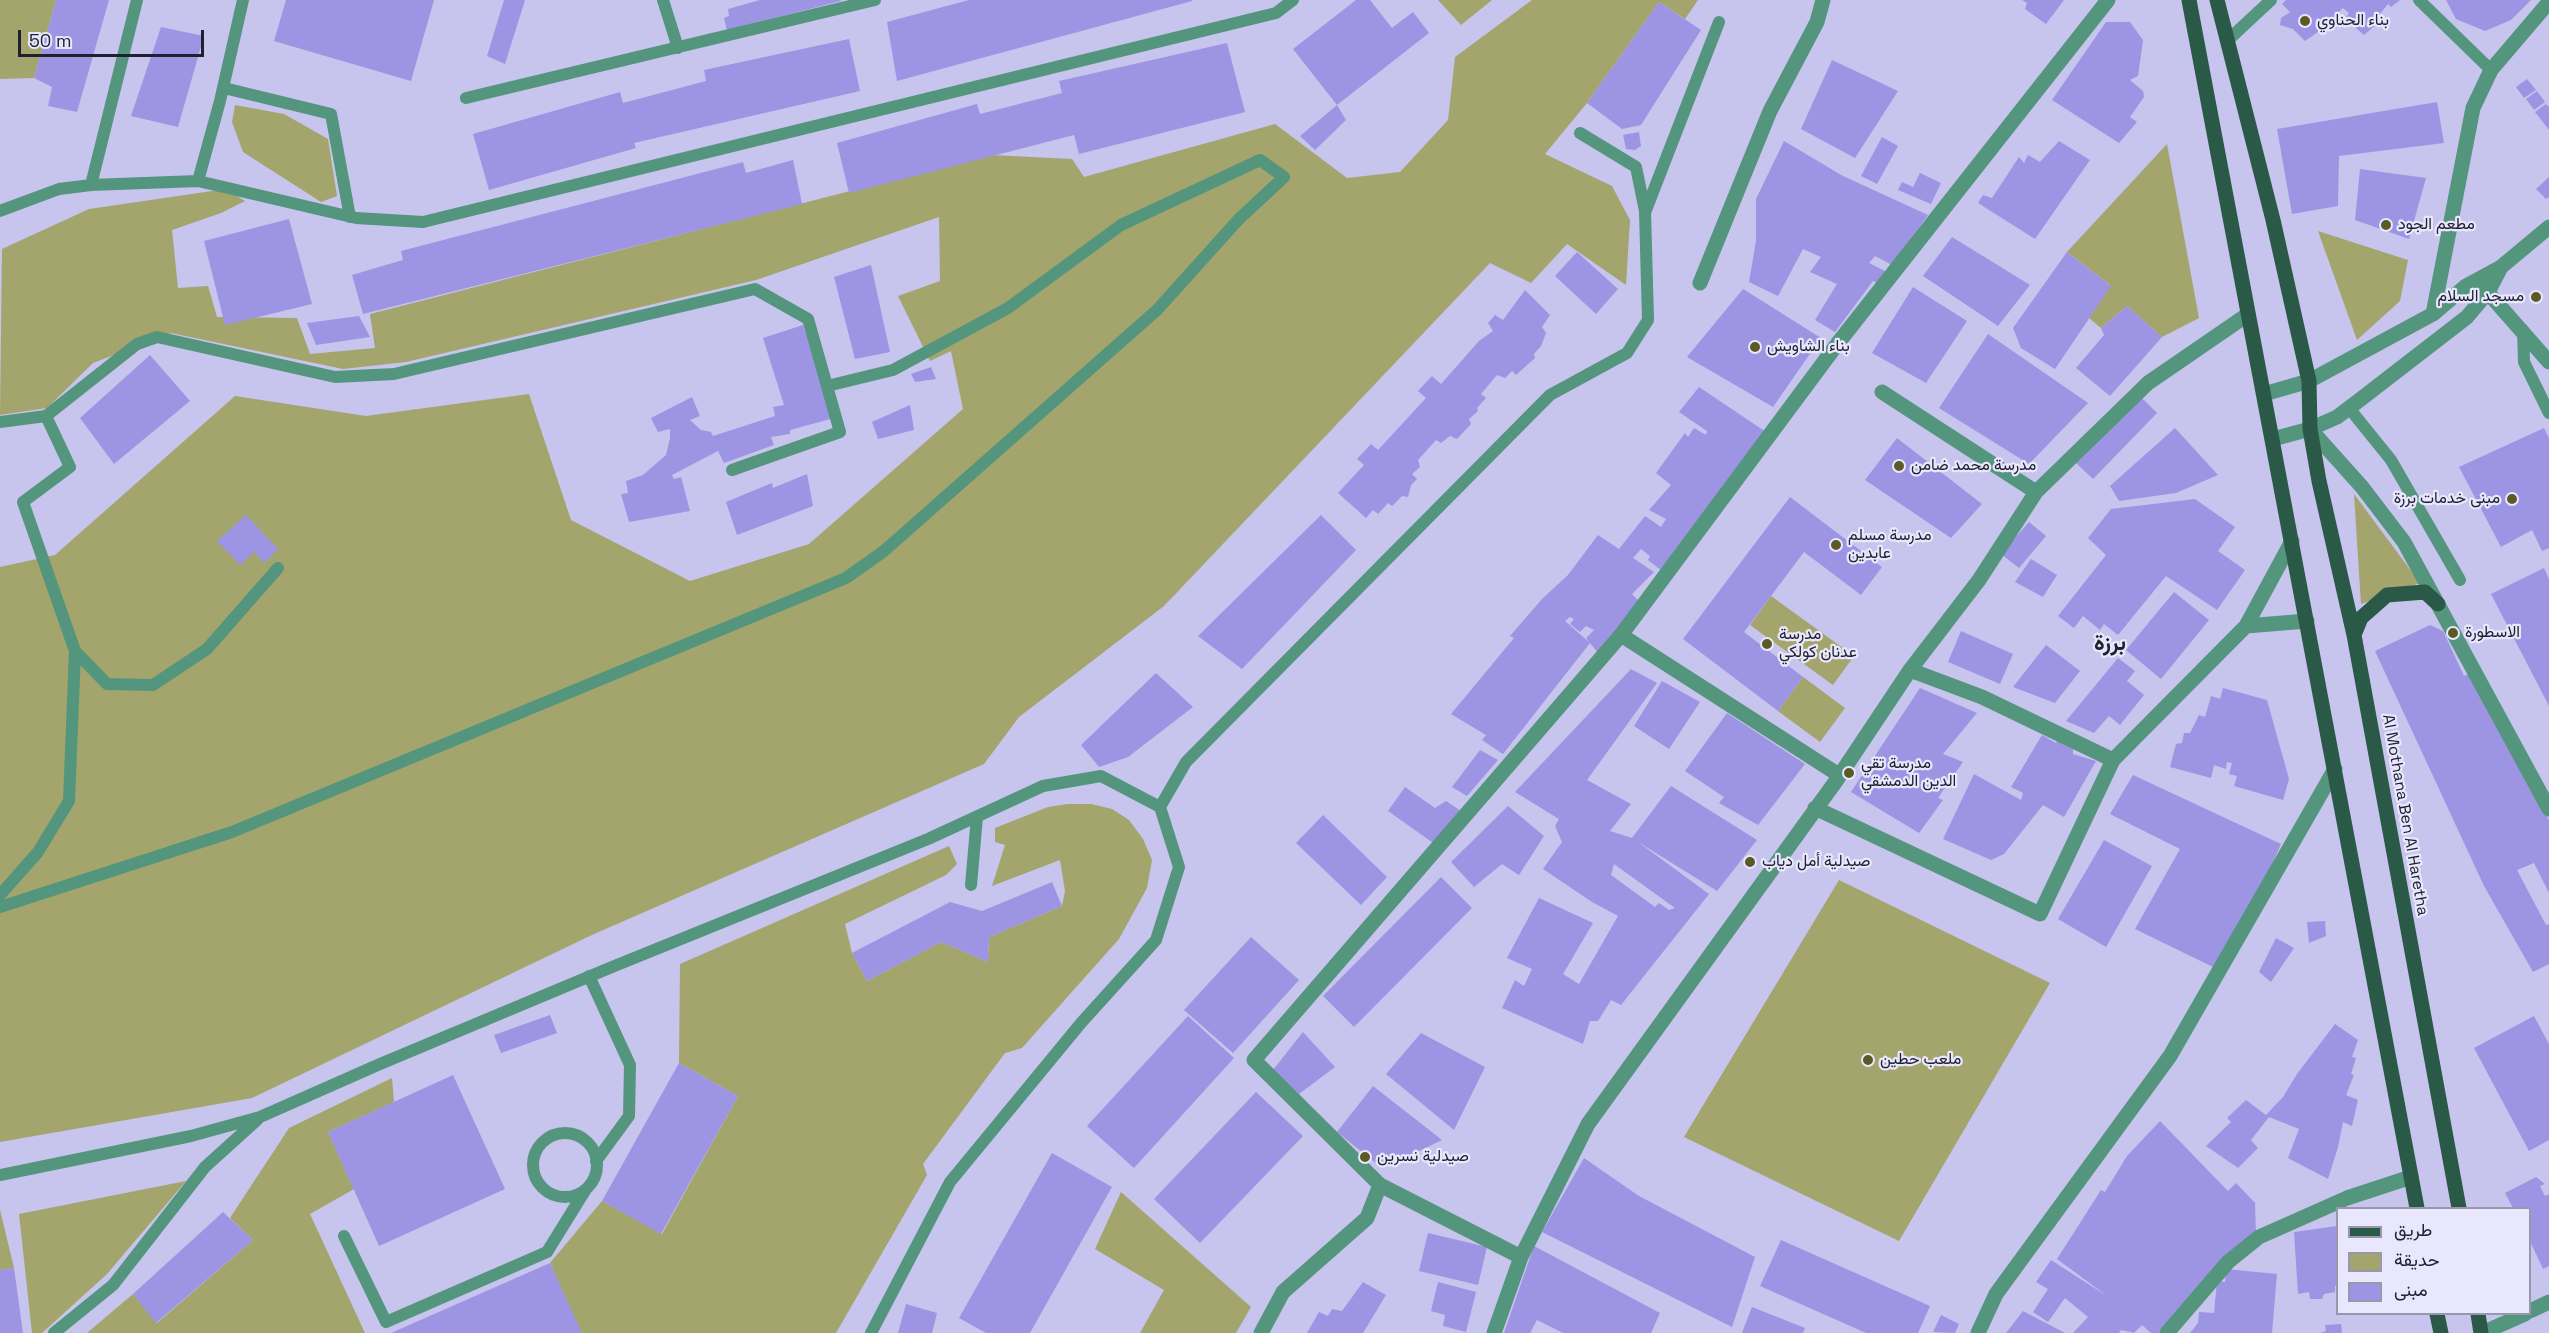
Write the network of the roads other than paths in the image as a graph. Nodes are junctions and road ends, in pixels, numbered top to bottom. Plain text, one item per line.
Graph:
1 (137, 0) edge
2 (243, 0) edge
3 (663, 0) edge
4 (875, 0) edge
5 (1293, 0) edge
6 (1823, 0) edge
7 (2108, 0) edge
8 (2189, 0) edge
9 (2217, 0) edge
10 (2271, 0) edge
11 (2419, 0) edge
12 (2549, 2) edge
13 (1719, 22) dead end
14 (2227, 41) junction
15 (678, 48) junction
16 (2491, 70) junction
17 (224, 88) junction
18 (466, 98) dead end
19 (1580, 133) dead end
20 (198, 181) junction
21 (91, 185) junction
22 (0, 211) edge
23 (1645, 211) junction
24 (350, 217) junction
25 (2549, 227) edge
26 (2501, 267) junction
27 (2476, 281) junction
28 (1700, 283) dead end
29 (2488, 292) junction
30 (2433, 314) junction
31 (2247, 315) junction
32 (2523, 330) junction
33 (2549, 362) edge
34 (2309, 381) junction
35 (827, 386) junction
36 (1882, 392) dead end
37 (2264, 394) junction
38 (2349, 408) junction
39 (2549, 413) edge
40 (46, 416) junction
41 (0, 422) edge
42 (2310, 429) junction
43 (2273, 439) junction
44 (732, 471) dead end
45 (2036, 492) junction
46 (2292, 541) junction
47 (278, 568) dead end
48 (2460, 580) dead end
49 (2438, 604) junction
50 (2307, 621) junction
51 (2246, 626) junction
52 (1621, 635) junction
53 (2354, 635) junction
54 (75, 651) junction
55 (1910, 670) junction
56 (2113, 760) junction
57 (2335, 769) junction
58 (1839, 775) junction
59 (1160, 807) junction
60 (1815, 808) junction
61 (2549, 809) edge
62 (977, 816) junction
63 (971, 885) dead end
64 (0, 895) edge
65 (0, 908) edge
66 (590, 976) junction
67 (260, 1118) junction
68 (596, 1161) junction
69 (0, 1175) edge
70 (2411, 1177) junction
71 (1380, 1185) junction
72 (586, 1189) junction
73 (2417, 1207) edge
74 (2459, 1207) edge
75 (344, 1236) dead end
76 (1521, 1257) junction
77 (2549, 1302) edge
78 (2531, 1310) edge
79 (2437, 1315) edge
80 (2478, 1315) edge
81 (2522, 1315) edge
82 (54, 1333) edge
83 (871, 1333) edge
84 (1261, 1333) edge
85 (1494, 1333) edge
86 (1978, 1333) edge
87 (2167, 1333) edge
88 (2441, 1333) edge
89 (2482, 1333) edge

1 - 21 lane
2 - 17 lane
3 - 15 lane
4 - 15 lane
5 - 24 lane
6 - 28 street
7 - 52 street
8 - 31 main road
9 - 14 main road, Al Mothana Ben Al Haretha
10 - 14 lane
11 - 16 lane
12 - 16 street
13 - 23 lane
14 - 34 main road, Al Mothana Ben Al Haretha
15 - 18 lane
16 - 30 street
17 - 20 lane
17 - 24 lane
19 - 23 lane
20 - 21 lane
20 - 24 lane
21 - 22 lane
23 - 59 lane
25 - 26 street
26 - 27 street
26 - 29 street
27 - 29 street
27 - 30 street
29 - 32 street
29 - 38 street
30 - 34 street
31 - 37 main road
31 - 45 street
32 - 33 street
32 - 39 lane
34 - 37 street
34 - 42 main road, Al Mothana Ben Al Haretha
35 - 40 lane
35 - 44 lane
35 - 65 lane
36 - 45 street
37 - 43 main road
38 - 42 street
38 - 48 lane
40 - 41 lane
40 - 54 lane
42 - 43 street
42 - 49 street
42 - 53 main road, Al Mothana Ben Al Haretha
43 - 46 main road
45 - 55 street
46 - 50 main road
46 - 51 street
47 - 54 lane
49 - 53 main road
49 - 61 street
50 - 51 street
50 - 57 main road
51 - 56 street
52 - 58 street
52 - 71 street
53 - 74 main road, Al Mothana Ben Al Haretha
54 - 64 lane
55 - 56 street
55 - 58 street
56 - 60 street
57 - 70 main road
57 - 86 street
58 - 60 street
59 - 62 lane
59 - 83 lane
60 - 76 street
62 - 63 lane
62 - 66 lane
66 - 67 lane
66 - 68 lane
67 - 69 lane
67 - 82 lane
68 - 72 lane
68 - 72 lane
70 - 73 main road
70 - 87 street
71 - 76 street
71 - 84 street
72 - 75 lane
76 - 85 street
77 - 78 street
79 - 88 main road
80 - 89 main road
81 - 89 street

